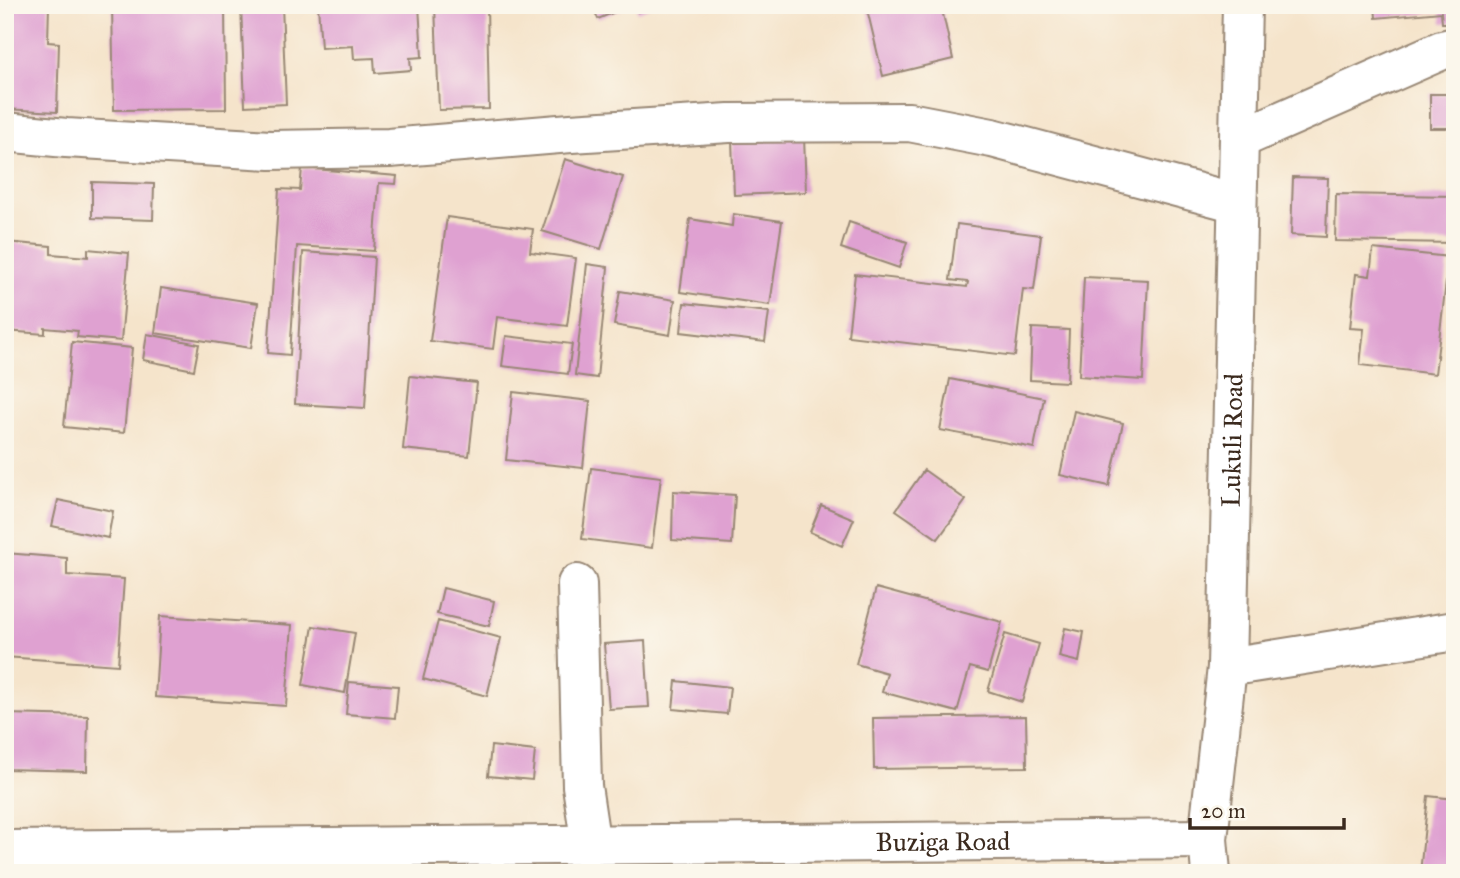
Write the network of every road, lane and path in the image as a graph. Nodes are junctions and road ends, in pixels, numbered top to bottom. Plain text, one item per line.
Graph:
1 (1242, 5) edge
2 (1455, 47) edge
3 (5, 132) edge
4 (1240, 139) junction
5 (1237, 203) junction
6 (577, 584) dead end
7 (1455, 631) edge
8 (1227, 667) junction
9 (592, 846) junction
10 (5, 850) edge
11 (1210, 856) edge

1 - 4 street, Lukuli Road
2 - 4 street
3 - 5 street
4 - 5 street, Lukuli Road
5 - 8 street, Lukuli Road
6 - 9 street
7 - 8 street
8 - 11 street, Lukuli Road
9 - 10 street, Buziga Road
9 - 11 street, Buziga Road

